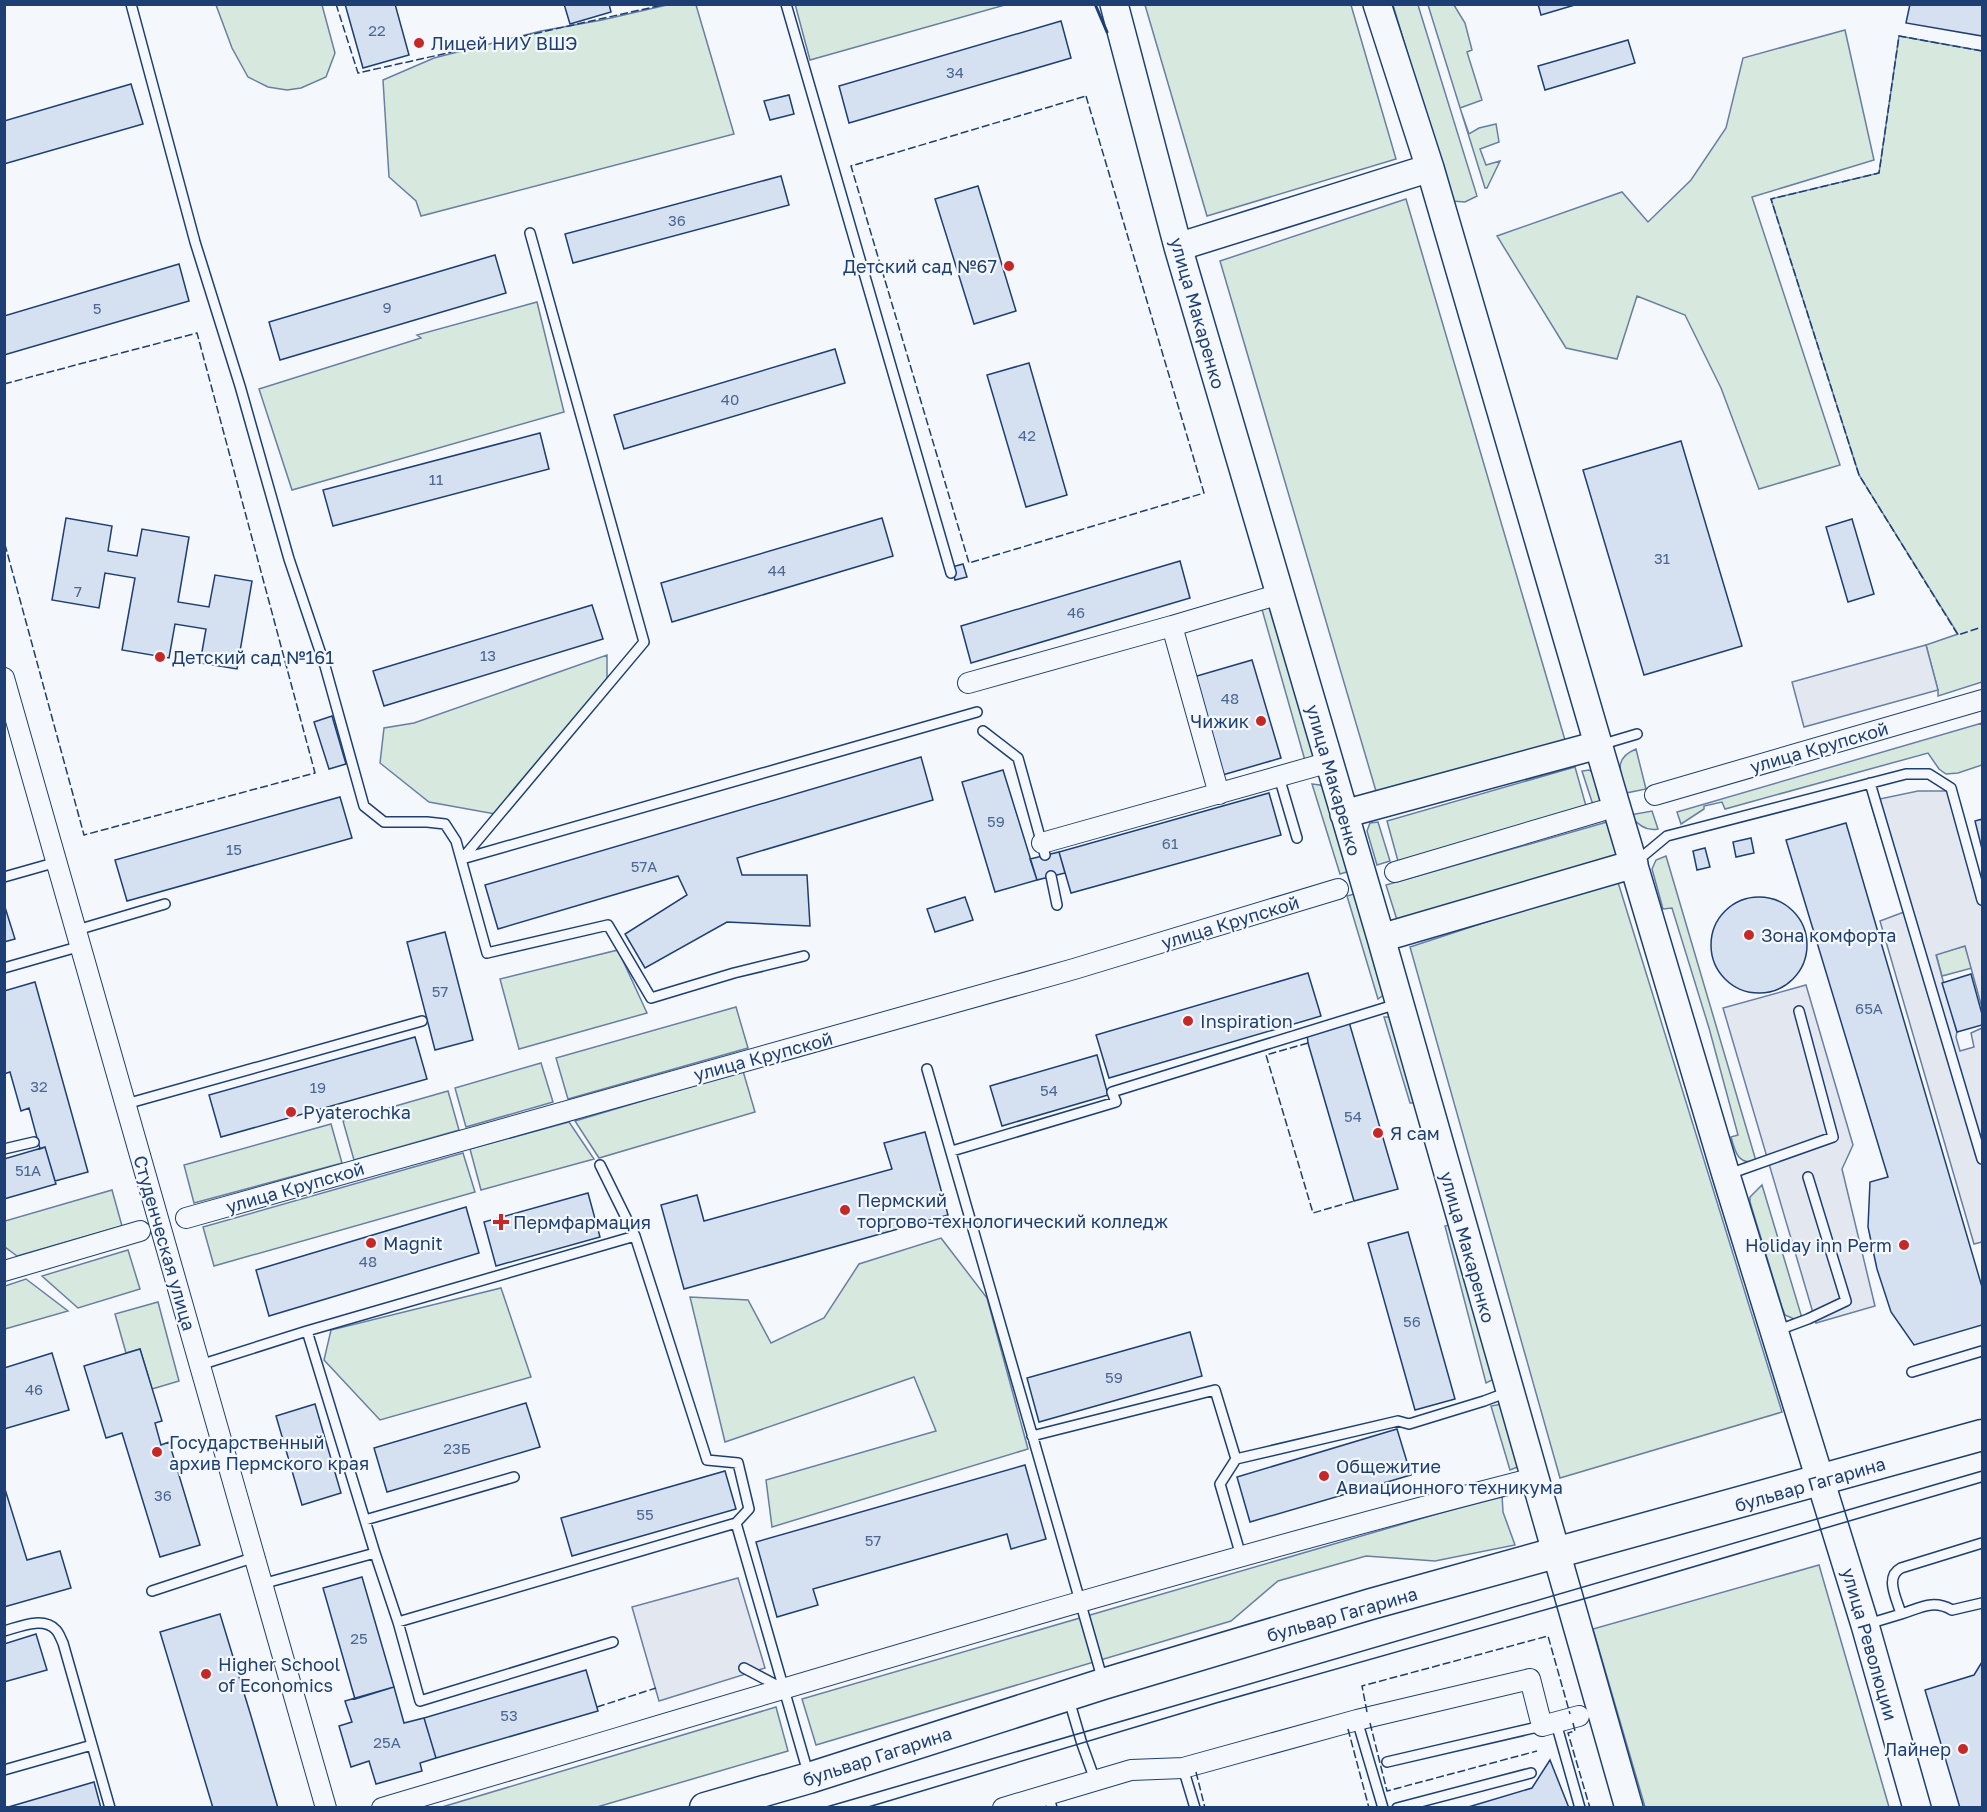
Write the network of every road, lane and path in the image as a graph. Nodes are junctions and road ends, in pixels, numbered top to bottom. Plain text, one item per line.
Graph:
1 (131, 4) edge
2 (786, 4) edge
3 (1114, 4) edge
4 (1377, 4) edge
5 (1430, 168) junction
6 (530, 233) dead end
7 (1178, 247) junction
8 (951, 573) dead end
9 (1280, 594) junction
10 (1172, 626) junction
11 (4, 678) edge
12 (968, 683) dead end
13 (1983, 700) edge
14 (8, 701) edge
15 (977, 712) dead end
16 (982, 731) dead end
17 (1637, 734) dead end
18 (1598, 746) junction
19 (1330, 762) junction
20 (1279, 777) junction
21 (1870, 783) junction
22 (1219, 794) junction
23 (1655, 795) dead end
24 (1601, 811) dead end
25 (1344, 814) junction
26 (1298, 838) dead end
27 (1043, 849) joint
28 (462, 860) junction
29 (57, 862) junction
30 (1634, 864) junction
31 (1395, 872) dead end
32 (1051, 876) dead end
33 (4, 877) edge
34 (1338, 889) dead end
35 (1983, 900) edge
36 (1058, 904) dead end
37 (162, 917) dead end
38 (79, 938) junction
39 (1381, 938) junction
40 (804, 956) dead end
41 (4, 968) edge
42 (1399, 1003) junction
43 (1800, 1011) dead end
44 (422, 1021) dead end
45 (927, 1069) dead end
46 (126, 1104) junction
47 (34, 1142) dead end
48 (4, 1149) edge
49 (952, 1151) junction
50 (1983, 1159) edge
51 (600, 1165) dead end
52 (1726, 1174) junction
53 (1808, 1177) dead end
54 (186, 1218) dead end
55 (140, 1231) dead end
56 (635, 1236) junction
57 (4, 1271) edge
58 (308, 1331) junction
59 (1776, 1331) junction
60 (1983, 1351) edge
61 (200, 1365) junction
62 (1912, 1372) dead end
63 (1509, 1392) junction
64 (1983, 1435) edge
65 (1032, 1436) junction
66 (1236, 1459) junction
67 (514, 1477) dead end
68 (1534, 1478) junction
69 (1821, 1481) junction
70 (365, 1520) junction
71 (736, 1523) junction
72 (1983, 1543) edge
73 (375, 1553) junction
74 (1558, 1554) junction
75 (1240, 1556) junction
76 (255, 1557) junction
77 (262, 1584) junction
78 (152, 1591) dead end
79 (1080, 1603) junction
80 (1983, 1603) edge
81 (1901, 1614) junction
82 (398, 1622) junction
83 (1865, 1625) junction
84 (4, 1631) edge
85 (614, 1642) dead end
86 (744, 1668) dead end
87 (1104, 1684) junction
88 (784, 1690) junction
89 (1068, 1695) junction
90 (1579, 1716) dead end
91 (1357, 1720) junction
92 (1549, 1724) junction
93 (92, 1745) junction
94 (1387, 1762) dead end
95 (1183, 1768) junction
96 (4, 1770) edge
97 (1531, 1773) dead end
98 (809, 1778) junction
99 (1095, 1780) junction
100 (1050, 1802) edge
101 (110, 1808) edge
102 (326, 1808) edge
103 (382, 1808) edge
104 (705, 1808) edge
105 (1003, 1808) edge
106 (1195, 1808) edge
107 (1383, 1808) edge
108 (1397, 1808) edge
109 (1580, 1808) edge
110 (1629, 1808) edge
111 (1917, 1808) edge

1 - 28 lane
2 - 8 lane
3 - 7 main road, улица Макаренко
4 - 5 main road
5 - 7 main road
5 - 18 main road
6 - 28 lane
7 - 9 main road, улица Макаренко
9 - 10 street
9 - 19 main road, улица Макаренко
10 - 12 street
10 - 22 street
11 - 14 street, Студенческая улица
13 - 23 street, улица Крупской
14 - 29 street, Студенческая улица
15 - 28 lane
16 - 27 lane
17 - 18 lane
18 - 25 main road
18 - 30 main road
19 - 20 street
19 - 25 main road, улица Макаренко
20 - 22 street
20 - 26 lane
21 - 30 lane
21 - 35 lane
21 - 50 lane
22 - 27 street
24 - 31 street
25 - 39 main road, улица Макаренко
28 - 40 lane
29 - 33 lane
29 - 38 street, Студенческая улица
30 - 39 main road
30 - 52 main road
32 - 36 lane
34 - 54 street, улица Крупской
37 - 38 lane
38 - 41 lane
38 - 46 street, Студенческая улица
39 - 42 main road, улица Макаренко
42 - 49 lane
42 - 63 main road, улица Макаренко
43 - 52 lane
44 - 46 lane
45 - 49 lane
46 - 61 street, Студенческая улица
47 - 48 lane
49 - 65 lane
51 - 56 lane
52 - 59 main road
53 - 59 lane
55 - 57 street
56 - 58 lane
56 - 71 lane
58 - 61 lane
58 - 70 lane
59 - 69 main road
60 - 62 lane
61 - 76 street, Студенческая улица
63 - 66 lane
63 - 68 main road, улица Макаренко
64 - 69 main road, бульвар Гагарина
65 - 66 lane
65 - 79 lane
66 - 75 lane
67 - 70 lane
68 - 74 main road, улица Макаренко
68 - 75 street
69 - 74 main road, бульвар Гагарина
69 - 83 main road, улица Революции
70 - 73 lane
71 - 82 lane
71 - 88 lane
72 - 81 lane
73 - 77 lane
73 - 82 lane
74 - 87 main road, бульвар Гагарина
74 - 110 main road
75 - 79 street
76 - 77 street, Студенческая улица
76 - 78 lane
77 - 102 street, Студенческая улица
79 - 87 lane
79 - 88 street
80 - 81 lane
81 - 83 lane
82 - 85 lane
83 - 111 main road, улица Революции
84 - 93 lane
86 - 88 lane
87 - 89 main road, бульвар Гагарина
88 - 98 lane
88 - 103 street
89 - 98 main road, бульвар Гагарина
89 - 99 lane
90 - 92 street
91 - 92 street
91 - 95 street
91 - 107 lane
92 - 94 lane
92 - 109 lane
93 - 96 lane
93 - 101 lane
95 - 99 street
95 - 106 lane
97 - 108 lane
98 - 104 main road, бульвар Гагарина
99 - 100 street
100 - 105 street

